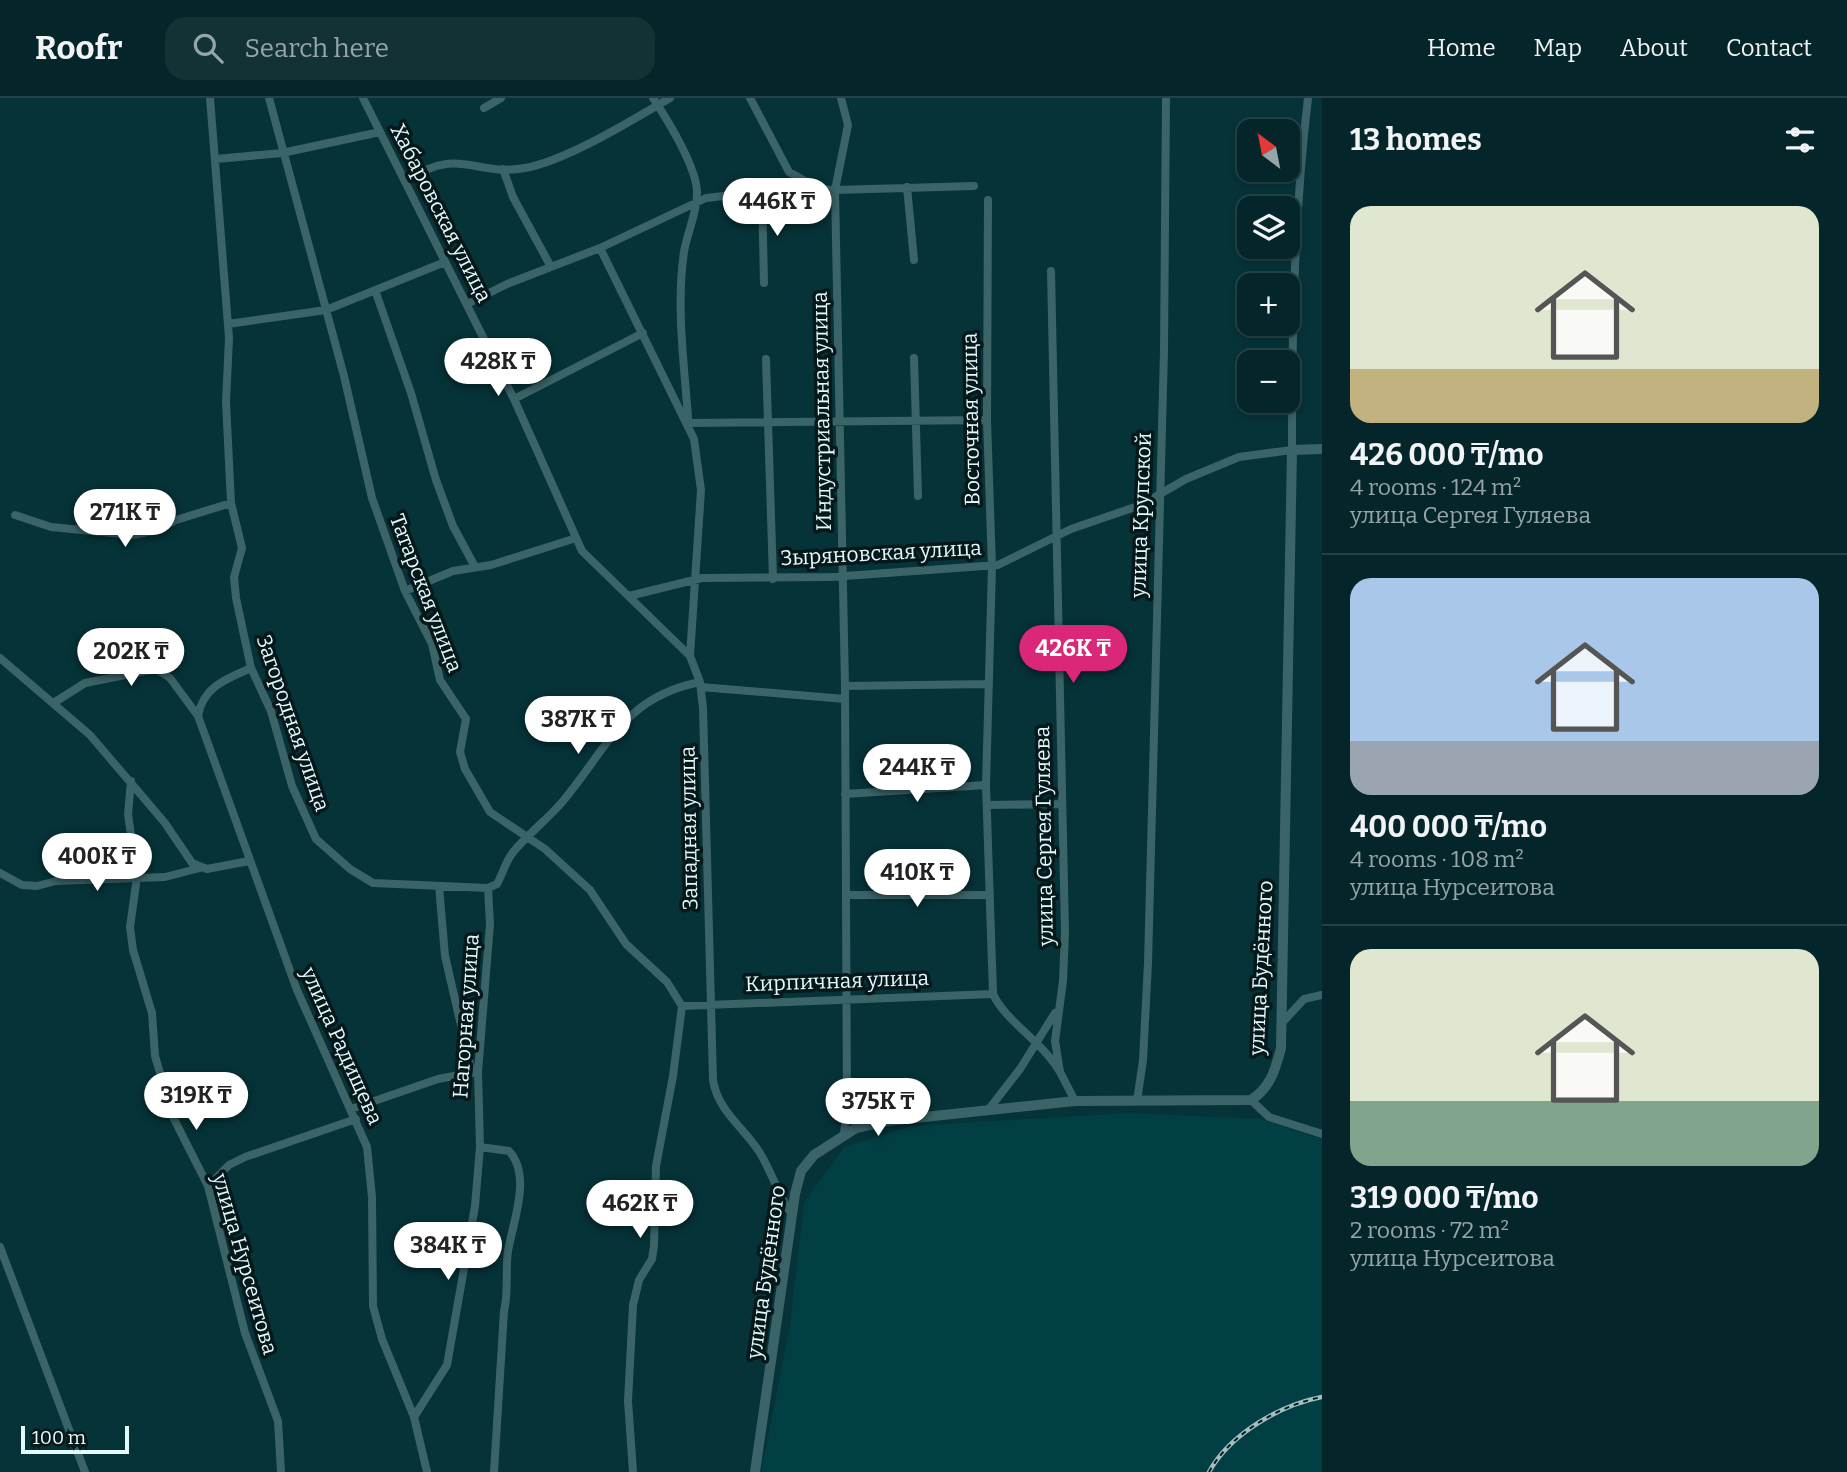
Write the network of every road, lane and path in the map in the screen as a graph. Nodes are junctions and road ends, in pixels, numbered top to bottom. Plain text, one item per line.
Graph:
1 (210, 98) edge
2 (269, 98) edge
3 (363, 98) edge
4 (501, 98) edge
5 (670, 98) edge
6 (750, 98) edge
7 (841, 98) edge
8 (1166, 98) edge
9 (1308, 98) edge
10 (655, 101) edge
11 (484, 108) dead end
12 (380, 132) junction
13 (282, 153) junction
14 (216, 159) junction
15 (503, 169) junction
16 (406, 181) junction
17 (974, 186) dead end
18 (907, 187) junction
19 (819, 188) junction
20 (835, 190) junction
21 (762, 193) junction
22 (697, 198) junction
23 (988, 200) dead end
24 (600, 248) junction
25 (914, 260) dead end
26 (445, 262) junction
27 (551, 267) junction
28 (1051, 271) dead end
29 (764, 283) dead end
30 (374, 290) junction
31 (467, 304) junction
32 (326, 310) junction
33 (228, 324) junction
34 (643, 333) junction
35 (914, 358) dead end
36 (766, 359) dead end
37 (514, 398) junction
38 (987, 419) junction
39 (916, 421) junction
40 (689, 423) junction
41 (840, 423) junction
42 (770, 425) junction
43 (1322, 449) edge
44 (1292, 450) junction
45 (1159, 494) junction
46 (918, 496) dead end
47 (231, 503) junction
48 (16, 515) dead end
49 (576, 538) junction
50 (1056, 538) junction
51 (474, 565) junction
52 (992, 566) junction
53 (843, 576) junction
54 (773, 579) junction
55 (693, 581) junction
56 (405, 590) junction
57 (629, 596) junction
58 (690, 656) junction
59 (0, 658) edge
60 (251, 668) junction
61 (989, 684) junction
62 (701, 685) junction
63 (845, 686) junction
64 (845, 699) junction
65 (55, 702) junction
66 (198, 716) junction
67 (131, 782) junction
68 (986, 785) junction
69 (845, 794) junction
70 (1061, 804) junction
71 (989, 805) junction
72 (527, 837) junction
73 (249, 861) junction
74 (200, 868) junction
75 (0, 873) edge
76 (137, 877) junction
77 (439, 886) junction
78 (488, 888) junction
79 (846, 895) junction
80 (988, 895) junction
81 (993, 994) junction
82 (1322, 995) edge
83 (846, 1000) junction
84 (711, 1003) junction
85 (681, 1006) junction
86 (1057, 1011) junction
87 (1282, 1024) junction
88 (1037, 1041) junction
89 (475, 1072) junction
90 (1060, 1072) junction
91 (1251, 1100) junction
92 (1075, 1101) junction
93 (1137, 1101) junction
94 (351, 1109) junction
95 (989, 1109) junction
96 (356, 1119) junction
97 (844, 1134) junction
98 (1322, 1134) edge
99 (480, 1147) junction
100 (208, 1186) junction
101 (791, 1213) junction
102 (0, 1247) edge
103 (414, 1418) junction
104 (85, 1472) edge
105 (281, 1472) edge
106 (427, 1472) edge
107 (494, 1472) edge
108 (633, 1472) edge
109 (755, 1472) edge

1 - 14 street, Загородная улица
2 - 13 street, Татарская улица
3 - 12 street, Хабаровская улица
4 - 11 street
5 - 10 street
6 - 19 street
7 - 20 street, Индустриальная улица
8 - 45 street, улица Крупской
9 - 44 street, улица Будённого
10 - 15 street
10 - 22 street
12 - 13 street
12 - 16 street, Хабаровская улица
13 - 14 street
13 - 32 street, Татарская улица
14 - 33 street, Загородная улица
15 - 16 street
15 - 27 street
16 - 26 street, Хабаровская улица
17 - 18 street
18 - 20 street
18 - 25 street
19 - 20 street
19 - 21 street
20 - 41 street, Индустриальная улица
21 - 22 street
21 - 29 street
22 - 24 street
22 - 40 street, Западная улица
23 - 38 street, Восточная улица
24 - 27 street
24 - 34 street, Западная улица
26 - 30 street
26 - 31 street, Хабаровская улица
27 - 31 street
28 - 50 street, улица Сергея Гуляева
30 - 32 street
30 - 51 street
31 - 37 street, Хабаровская улица
32 - 33 street
32 - 56 street, Татарская улица
33 - 47 street, Загородная улица
34 - 37 street
34 - 40 street, Западная улица
35 - 39 street
36 - 42 street
37 - 49 street, Хабаровская улица
38 - 39 street
38 - 52 street, Восточная улица
39 - 41 street
39 - 46 street
40 - 42 street
40 - 55 street, Западная улица
41 - 42 street
41 - 53 street, Индустриальная улица
42 - 54 street
43 - 44 street, Зыряновская улица
44 - 45 street, Зыряновская улица
44 - 87 street, улица Будённого
45 - 50 street, Зыряновская улица
45 - 93 street, улица Крупской
47 - 48 street
47 - 60 street, Загородная улица
49 - 51 street
49 - 57 street, Хабаровская улица
50 - 52 street, Зыряновская улица
50 - 70 street, улица Сергея Гуляева
51 - 56 street
52 - 53 street, Зыряновская улица
52 - 61 street, Восточная улица
53 - 54 street, Зыряновская улица
53 - 63 street, Индустриальная улица
54 - 55 street, Зыряновская улица
55 - 57 street, Зыряновская улица
55 - 58 street, Западная улица
56 - 72 street, Татарская улица
57 - 58 street, Хабаровская улица
58 - 62 street, Западная улица
59 - 65 street
60 - 66 street
60 - 77 street, Загородная улица
61 - 63 street
61 - 68 street, Восточная улица
62 - 64 street
62 - 72 street
62 - 84 street, Западная улица
63 - 64 street, Индустриальная улица
64 - 69 street, Индустриальная улица
65 - 66 street, улица Радищева
65 - 67 street
66 - 73 street, улица Радищева
67 - 74 street
67 - 76 street, улица Нурсеитова
68 - 69 street
68 - 71 street, Восточная улица
69 - 79 street, Индустриальная улица
70 - 71 street
70 - 86 street, улица Сергея Гуляева
71 - 80 street, Восточная улица
72 - 78 street
72 - 85 street, Татарская улица
73 - 74 street
73 - 94 street, улица Радищева
74 - 76 street
75 - 76 street
76 - 100 street, улица Нурсеитова
77 - 78 street, Загородная улица
77 - 89 street
78 - 89 street, Нагорная улица
79 - 80 street
79 - 83 street, Индустриальная улица
80 - 81 street, Восточная улица
81 - 83 street, Кирпичная улица
81 - 88 street
82 - 87 street
83 - 84 street, Кирпичная улица
83 - 97 street, Индустриальная улица
84 - 85 street, Кирпичная улица
84 - 101 street, Западная улица
85 - 108 street
86 - 88 street
86 - 90 street, улица Сергея Гуляева
87 - 91 street, улица Будённого
88 - 90 street
88 - 95 street
89 - 94 street
89 - 99 street, Нагорная улица
90 - 92 street, улица Сергея Гуляева
91 - 93 street, улица Будённого
91 - 98 street
92 - 93 street, улица Будённого
92 - 95 street, улица Будённого
94 - 96 street, улица Радищева
95 - 97 street, улица Будённого
96 - 100 street
96 - 103 street, улица Радищева
97 - 101 street, улица Будённого
99 - 103 street, Нагорная улица
99 - 107 street
100 - 105 street, улица Нурсеитова
101 - 109 street, улица Будённого
102 - 104 street
103 - 106 street, улица Радищева

